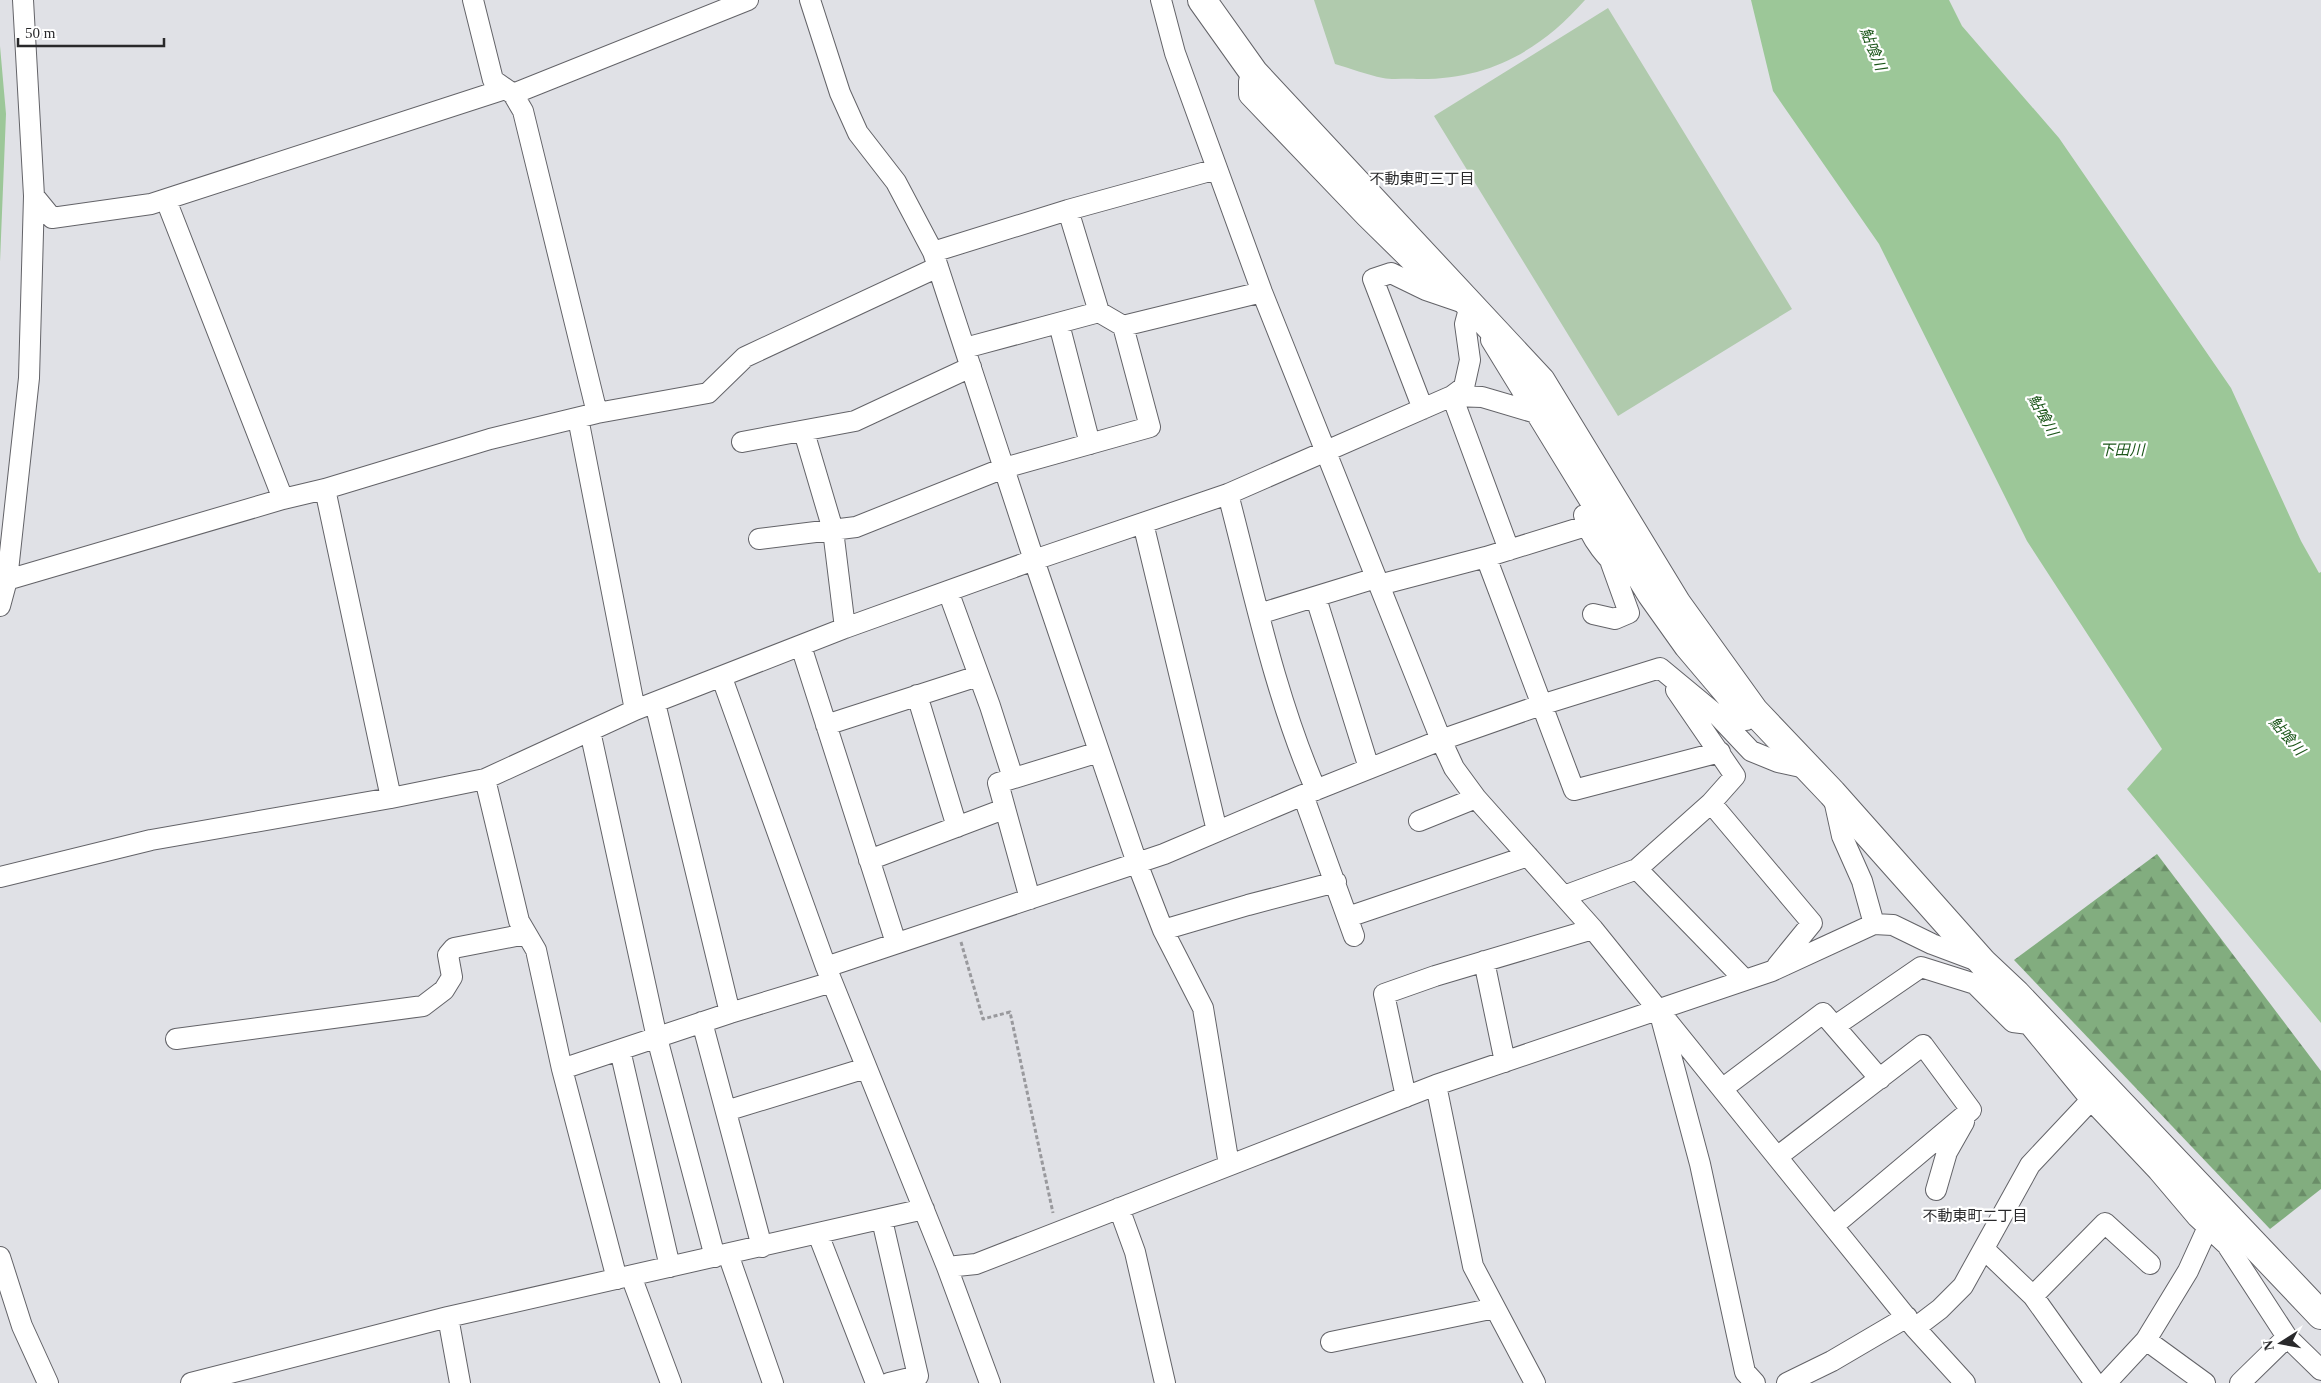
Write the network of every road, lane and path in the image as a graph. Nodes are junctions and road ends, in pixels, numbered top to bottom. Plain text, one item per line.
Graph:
1 (24, 0) edge
2 (473, 0) edge
3 (748, 0) edge
4 (810, 0) edge
5 (1161, 0) edge
6 (1202, 0) edge
7 (509, 92) junction
8 (1217, 168) junction
9 (34, 196) junction
10 (166, 200) junction
11 (1068, 210) junction
12 (936, 259) junction
13 (1262, 292) junction
14 (1460, 302) junction
15 (1099, 312) junction
16 (1059, 324) junction
17 (1123, 326) junction
18 (965, 348) junction
19 (971, 367) junction
20 (1452, 396) junction
21 (1423, 409) junction
22 (597, 413) junction
23 (1536, 413) junction
24 (578, 418) junction
25 (804, 432) junction
26 (742, 442) dead end
27 (1090, 444) junction
28 (1326, 453) junction
29 (1004, 468) junction
30 (1577, 481) junction
31 (325, 489) junction
32 (1228, 494) junction
33 (283, 499) junction
34 (1143, 523) junction
35 (1586, 526) junction
36 (833, 530) junction
37 (759, 539) dead end
38 (1509, 550) junction
39 (1486, 557) junction
40 (1034, 560) junction
41 (1610, 561) junction
42 (7, 580) junction
43 (1378, 582) junction
44 (948, 591) junction
45 (1648, 596) junction
46 (1316, 598) junction
47 (1677, 604) junction
48 (0, 606) edge
49 (1259, 614) junction
50 (1593, 614) dead end
51 (845, 628) junction
52 (801, 646) junction
53 (1660, 668) junction
54 (978, 676) junction
55 (722, 678) junction
56 (917, 696) junction
57 (655, 703) junction
58 (1541, 705) junction
59 (635, 710) junction
60 (826, 725) junction
61 (590, 731) junction
62 (1441, 740) junction
63 (1099, 752) junction
64 (1720, 752) junction
65 (1369, 768) junction
66 (1810, 770) junction
67 (1013, 778) junction
68 (484, 779) junction
69 (1310, 792) junction
70 (1832, 793) junction
71 (391, 798) junction
72 (1476, 798) junction
73 (1711, 803) junction
74 (1004, 809) junction
75 (1419, 821) dead end
76 (957, 827) junction
77 (1217, 831) junction
78 (1528, 856) junction
79 (869, 860) junction
80 (1137, 863) junction
81 (1637, 869) junction
82 (0, 877) edge
83 (1336, 882) junction
84 (1564, 896) junction
85 (1030, 899) junction
86 (956, 923) junction
87 (1874, 924) junction
88 (1593, 928) junction
89 (1163, 930) junction
90 (526, 934) junction
91 (896, 942) junction
92 (1484, 961) junction
93 (1983, 963) junction
94 (1772, 971) junction
95 (829, 974) junction
96 (1745, 980) junction
97 (2016, 994) junction
98 (1659, 1011) junction
99 (730, 1013) junction
100 (702, 1022) junction
101 (2029, 1024) junction
102 (1835, 1026) junction
103 (657, 1038) junction
104 (176, 1039) dead end
105 (620, 1050) junction
106 (1505, 1062) junction
107 (866, 1068) junction
108 (562, 1070) junction
109 (1880, 1079) junction
110 (1436, 1085) junction
111 (1722, 1089) junction
112 (1406, 1097) junction
113 (2091, 1100) junction
114 (1971, 1110) junction
115 (726, 1111) junction
116 (1777, 1157) junction
117 (1229, 1165) junction
118 (1936, 1190) dead end
119 (1119, 1208) junction
120 (924, 1209) junction
121 (882, 1220) junction
122 (1833, 1226) junction
123 (2208, 1227) junction
124 (1058, 1233) junction
125 (818, 1234) junction
126 (762, 1247) junction
127 (1985, 1250) junction
128 (722, 1256) junction
129 (1, 1264) edge
130 (2150, 1264) dead end
131 (670, 1267) junction
132 (947, 1267) junction
133 (624, 1278) junction
134 (2033, 1296) junction
135 (1495, 1308) junction
136 (2321, 1315) edge
137 (448, 1317) junction
138 (1911, 1323) junction
139 (2287, 1337) junction
140 (2146, 1340) junction
141 (1331, 1342) dead end
142 (2321, 1370) edge
143 (665, 1382) edge
144 (48, 1383) edge
145 (191, 1383) edge
146 (460, 1383) edge
147 (773, 1383) edge
148 (876, 1383) edge
149 (889, 1383) edge
150 (990, 1383) edge
151 (1165, 1383) edge
152 (1535, 1383) edge
153 (1755, 1383) edge
154 (1787, 1383) edge
155 (1966, 1383) edge
156 (2095, 1383) edge
157 (2106, 1383) edge
158 (2205, 1383) edge
159 (2240, 1383) edge

1 - 9 street
2 - 7 street
3 - 7 street
4 - 12 street
5 - 8 street
6 - 14 street
7 - 10 street
7 - 22 street
8 - 11 street
8 - 13 street
9 - 10 street
9 - 42 street
10 - 33 street
11 - 12 street
11 - 15 street
12 - 18 street
12 - 22 street
13 - 17 street
13 - 28 street
14 - 20 street
14 - 21 street
14 - 23 street
14 - 47 street
15 - 16 street
15 - 17 street
16 - 18 street
16 - 27 street
17 - 27 street
18 - 19 street
19 - 25 street
19 - 29 street
20 - 21 street
20 - 23 street
20 - 38 street
21 - 28 street
22 - 24 street
23 - 30 street
24 - 31 street
24 - 59 street
25 - 26 street
25 - 36 street
27 - 29 street
28 - 32 street
28 - 43 street
29 - 36 street
29 - 40 street
30 - 35 street
30 - 45 street
31 - 33 street
31 - 71 street
32 - 34 street
32 - 49 street
33 - 42 street
34 - 40 street
34 - 77 street
35 - 38 street
35 - 41 street
36 - 37 street
36 - 51 street
38 - 39 street
39 - 43 street
39 - 58 street
40 - 44 street
40 - 63 street
41 - 45 street
41 - 50 street
42 - 48 street
43 - 46 street
43 - 62 street
44 - 51 street
44 - 54 street
45 - 47 street
45 - 66 street
46 - 49 street
46 - 65 street
47 - 66 street
49 - 69 street
51 - 52 street
52 - 55 street
52 - 60 street
53 - 58 street
53 - 64 street
53 - 66 street
54 - 56 street
54 - 67 street
55 - 57 street
55 - 95 street
56 - 60 street
56 - 76 street
57 - 59 street
57 - 99 street
58 - 62 street
58 - 64 street
59 - 61 street
60 - 79 street
61 - 68 street
61 - 103 street
62 - 65 street
62 - 72 street
63 - 67 street
63 - 80 street
64 - 73 street
65 - 69 street
66 - 70 street
67 - 74 street
68 - 71 street
68 - 90 street
69 - 77 street
69 - 83 street
70 - 87 street
70 - 93 street
71 - 82 street
72 - 75 street
72 - 78 street
73 - 81 street
73 - 94 street
74 - 76 street
74 - 85 street
76 - 79 street
77 - 80 street
78 - 83 street
78 - 84 street
79 - 91 street
80 - 85 street
80 - 89 street
81 - 84 street
81 - 96 street
83 - 89 street
84 - 88 street
85 - 86 street
86 - 91 street
86 - 124 path
87 - 93 street
87 - 94 street
88 - 92 street
88 - 98 street
89 - 117 street
90 - 104 street
90 - 108 street
91 - 95 street
92 - 106 street
92 - 112 street
93 - 97 street
94 - 96 street
95 - 99 street
95 - 107 street
96 - 98 street
97 - 101 street
97 - 136 street
98 - 106 street
98 - 111 street
98 - 153 street
99 - 100 street
100 - 103 street
100 - 115 street
101 - 102 street
101 - 113 street
102 - 109 street
102 - 111 street
103 - 105 street
103 - 128 street
105 - 108 street
105 - 131 street
106 - 110 street
107 - 115 street
107 - 120 street
108 - 133 street
109 - 114 street
109 - 116 street
110 - 112 street
110 - 135 street
111 - 116 street
112 - 117 street
113 - 123 street
113 - 127 street
114 - 118 street
114 - 122 street
115 - 126 street
116 - 122 street
117 - 119 street
119 - 124 street
119 - 151 street
120 - 121 street
120 - 132 street
121 - 125 street
121 - 149 street
122 - 138 street
123 - 139 street
123 - 140 street
124 - 132 street
125 - 126 street
125 - 148 street
126 - 128 street
127 - 134 street
127 - 138 street
128 - 131 street
128 - 147 street
129 - 144 street
130 - 134 street
131 - 133 street
132 - 150 street
133 - 137 street
133 - 143 street
134 - 156 street
135 - 141 street
135 - 152 street
137 - 145 street
137 - 146 street
138 - 154 street
138 - 155 street
139 - 142 street
139 - 159 street
140 - 157 street
140 - 158 street

